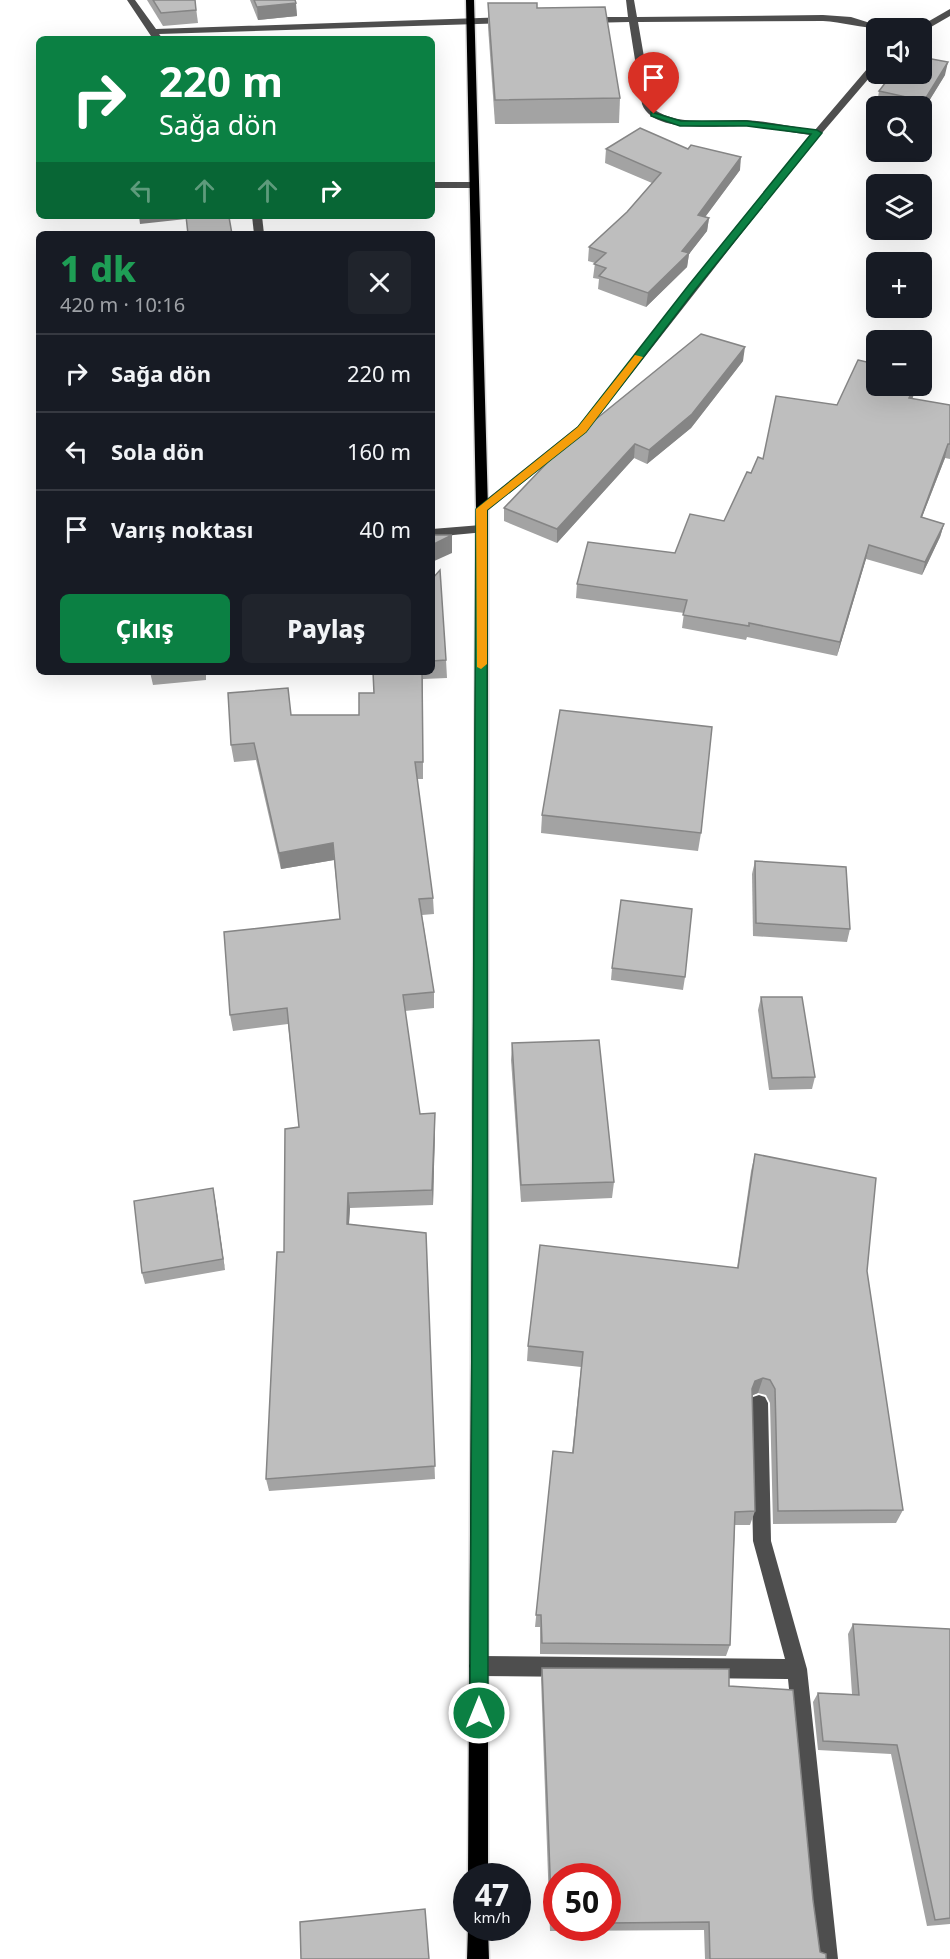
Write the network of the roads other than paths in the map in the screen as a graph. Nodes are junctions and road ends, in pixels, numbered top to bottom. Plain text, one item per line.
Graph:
1 (131, 0) edge
2 (470, 0) edge
3 (630, 0) edge
4 (950, 12) edge
5 (471, 20) junction
6 (517, 20) edge
7 (576, 20) edge
8 (634, 20) junction
9 (932, 23) edge
10 (866, 24) edge
11 (155, 36) edge
12 (866, 76) edge
13 (817, 133) junction
14 (435, 185) edge
15 (474, 185) junction
16 (482, 509) junction
17 (481, 529) junction
18 (435, 533) edge
19 (759, 1403) edge
20 (479, 1666) junction
21 (797, 1669) junction
22 (478, 1863) edge
23 (478, 1941) edge
24 (478, 1959) edge
25 (827, 1959) edge

1 - 11 street
2 - 5 main road
3 - 8 street
4 - 9 street
5 - 6 street
5 - 11 street
5 - 15 main road
7 - 8 street
8 - 10 street
8 - 13 street
12 - 13 street
13 - 16 street
14 - 15 street
15 - 16 main road
16 - 17 main road
17 - 18 street
17 - 20 main road
19 - 21 street
20 - 21 street
20 - 22 main road
21 - 25 street
23 - 24 main road

